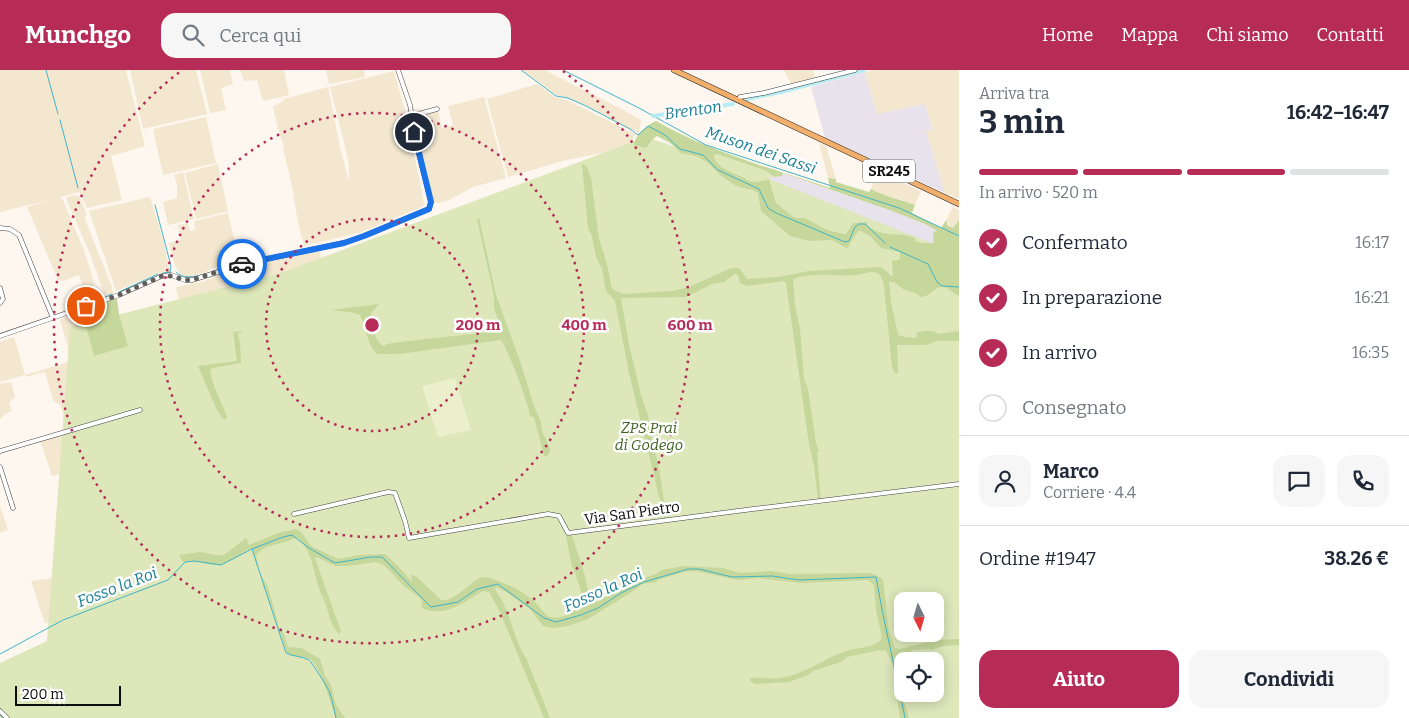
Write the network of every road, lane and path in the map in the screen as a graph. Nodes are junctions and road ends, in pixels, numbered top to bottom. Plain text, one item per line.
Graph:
1 (398, 70) edge
2 (674, 70) edge
3 (855, 70) edge
4 (738, 100) junction
5 (437, 109) dead end
6 (411, 116) junction
7 (959, 204) edge
8 (0, 228) edge
9 (0, 288) edge
10 (0, 303) edge
11 (53, 318) junction
12 (0, 336) edge
13 (140, 410) dead end
14 (0, 451) edge
15 (0, 467) edge
16 (959, 484) edge
17 (13, 508) dead end
18 (294, 514) dead end
19 (0, 711) edge
20 (7, 718) edge

1 - 6 street
2 - 4 main road, SR245
3 - 4 street
4 - 7 main road, SR245 / SR245
5 - 6 street
6 - 11 street
8 - 11 street
9 - 10 street
11 - 12 street
13 - 14 street
15 - 17 street
16 - 18 street, Via San Pietro
19 - 20 street

